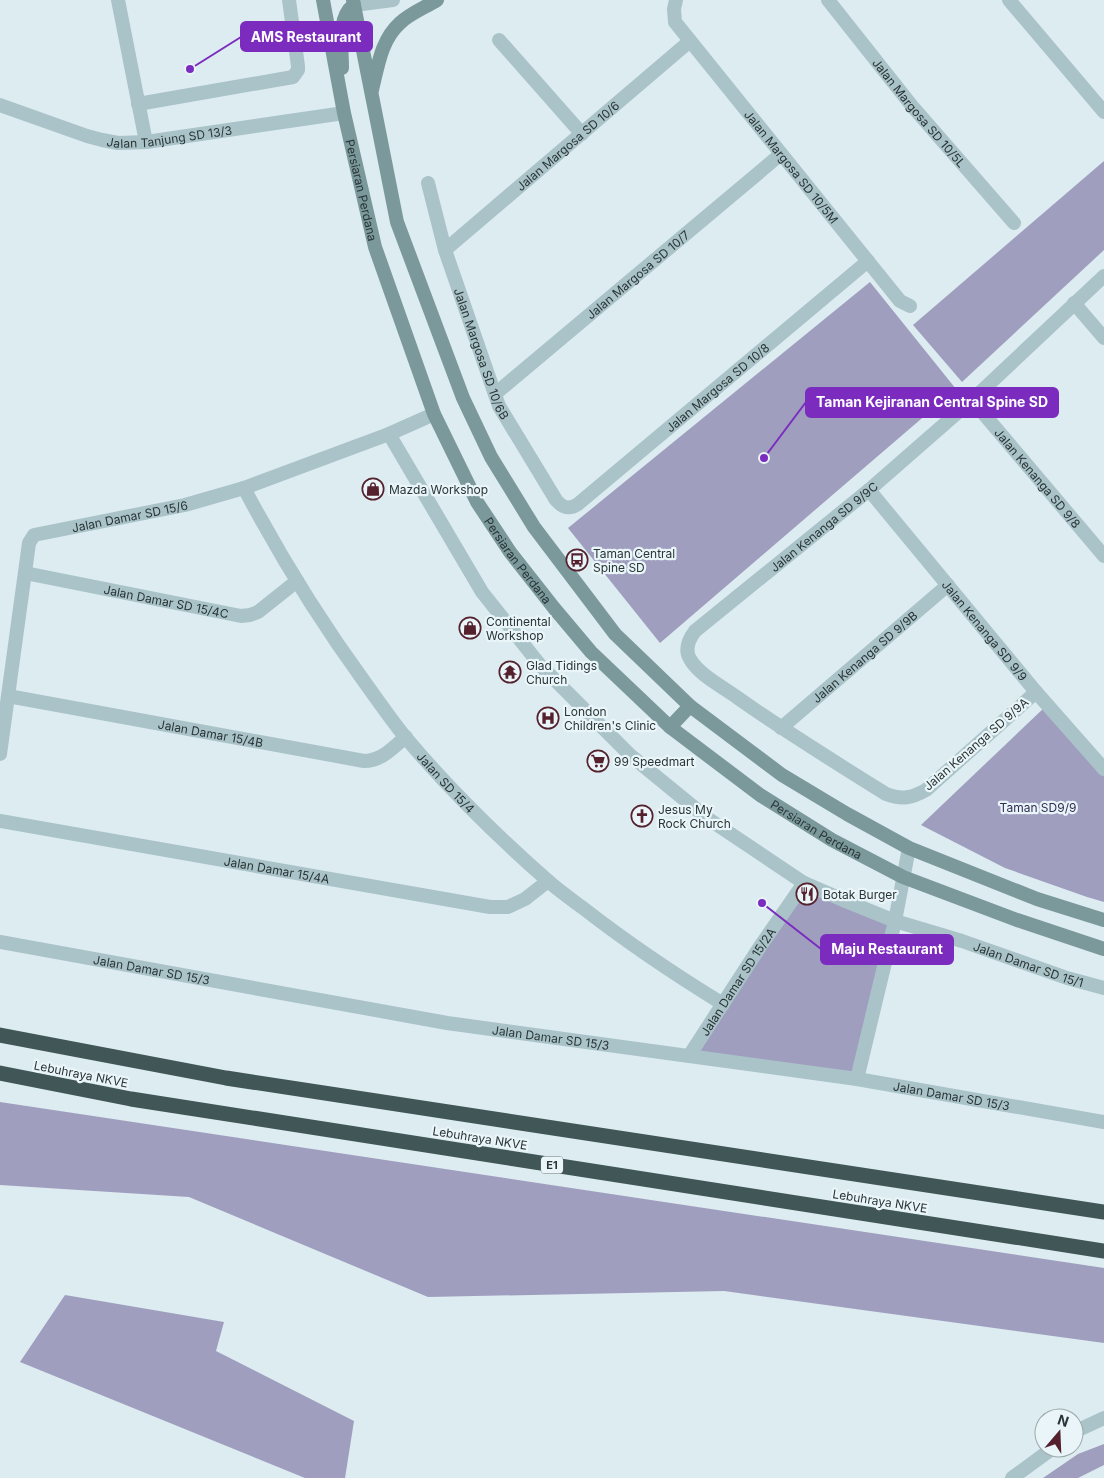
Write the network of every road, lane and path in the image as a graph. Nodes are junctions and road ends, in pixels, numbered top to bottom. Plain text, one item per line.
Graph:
1 (118, 0) edge
2 (289, 0) edge
3 (323, 0) edge
4 (393, 0) edge
5 (437, 0) edge
6 (676, 0) edge
7 (828, 0) edge
8 (1009, 0) edge
9 (350, 2) edge
10 (499, 40) dead end
11 (690, 41) junction
12 (341, 94) junction
13 (371, 96) junction
14 (138, 104) junction
15 (0, 105) edge
16 (1104, 112) edge
17 (344, 113) junction
18 (582, 134) junction
19 (146, 142) junction
20 (781, 154) junction
21 (428, 183) dead end
22 (1014, 223) dead end
23 (445, 250) junction
24 (868, 261) junction
25 (1104, 276) edge
26 (1074, 302) junction
27 (910, 306) dead end
28 (1104, 338) edge
29 (495, 394) junction
30 (972, 400) junction
31 (434, 414) junction
32 (389, 434) junction
33 (244, 488) junction
34 (869, 490) junction
35 (566, 508) joint
36 (1104, 556) edge
37 (25, 573) junction
38 (297, 582) junction
39 (948, 585) junction
40 (1036, 692) junction
41 (8, 696) junction
42 (690, 706) junction
43 (670, 727) junction
44 (781, 728) junction
45 (406, 737) junction
46 (0, 754) edge
47 (1104, 769) edge
48 (0, 821) edge
49 (909, 848) junction
50 (903, 876) junction
51 (548, 881) junction
52 (804, 883) junction
53 (1104, 920) edge
54 (895, 921) junction
55 (2, 942) edge
56 (1104, 949) edge
57 (1104, 988) edge
58 (722, 1004) junction
59 (0, 1035) edge
60 (689, 1056) junction
61 (0, 1073) edge
62 (856, 1079) junction
63 (1104, 1122) edge
64 (1104, 1212) edge
65 (1104, 1252) edge
66 (1104, 1418) edge
67 (1084, 1427) edge
68 (1039, 1458) edge
69 (1012, 1478) edge

1 - 14 street
2 - 14 street
3 - 12 main road, Persiaran Perdana
4 - 9 street
5 - 13 main road
6 - 11 street, Jalan Margosa SD 10/5M
7 - 22 street, Jalan Margosa SD 10/5L
8 - 16 street
9 - 12 main road
9 - 13 main road
10 - 18 street
11 - 18 street, Jalan Margosa SD 10/6
11 - 20 street, Jalan Margosa SD 10/5M
12 - 17 main road, Persiaran Perdana
13 - 42 main road
14 - 19 street
15 - 19 street, Jalan Tanjung SD 13/3
17 - 19 street, Jalan Tanjung SD 13/3
17 - 31 main road, Persiaran Perdana
18 - 23 street, Jalan Margosa SD 10/6
20 - 24 street, Jalan Margosa SD 10/5M
20 - 29 street, Jalan Margosa SD 10/7
21 - 23 street, Jalan Margosa SD 10/6B
23 - 29 street, Jalan Margosa SD 10/6B
24 - 27 street, Jalan Margosa SD 10/5M
24 - 35 street, Jalan Margosa SD 10/8
25 - 26 street, Jalan Kenanga SD 9/9C
26 - 28 street
26 - 30 street, Jalan Kenanga SD 9/9C
29 - 35 street, Jalan Margosa SD 10/6B
30 - 34 street, Jalan Kenanga SD 9/9C
30 - 36 street, Jalan Kenanga SD 9/8
31 - 32 street, Jalan Damar SD 15/6
31 - 43 main road, Persiaran Perdana
32 - 33 street, Jalan Damar SD 15/6
32 - 52 street, Jalan Damar SD 15/1
33 - 37 street, Jalan Damar SD 15/6
33 - 38 street, Jalan SD 15/4
34 - 39 street, Jalan Kenanga SD 9/9
34 - 44 street, Jalan Kenanga SD 9/9C
37 - 38 street, Jalan Damar SD 15/4C
37 - 41 street, Jalan Damar SD 15/6
38 - 45 street, Jalan SD 15/4
39 - 40 street, Jalan Kenanga SD 9/9
39 - 44 street, Jalan Kenanga SD 9/9B
40 - 44 street, Jalan Kenanga SD 9/9A
40 - 47 street, Jalan Kenanga SD 9/9
41 - 45 street, Jalan Damar 15/4B
41 - 46 street, Jalan Damar SD 15/6
42 - 43 main road
42 - 49 main road
43 - 50 main road, Persiaran Perdana
45 - 51 street, Jalan SD 15/4
48 - 51 street, Jalan Damar 15/4A
49 - 50 street
49 - 53 main road
50 - 54 street
50 - 56 main road, Persiaran Perdana
51 - 58 street, Jalan SD 15/4
52 - 54 street, Jalan Damar SD 15/1
52 - 58 street, Jalan Damar SD 15/2A
54 - 57 street, Jalan Damar SD 15/1
54 - 62 street
55 - 60 street, Jalan Damar SD 15/3
58 - 60 street, Jalan Damar SD 15/2A
59 - 64 highway, Lebuhraya NKVE
60 - 62 street, Jalan Damar SD 15/3
61 - 65 highway, Lebuhraya NKVE / E1
62 - 63 street, Jalan Damar SD 15/3
66 - 67 street
68 - 69 street

